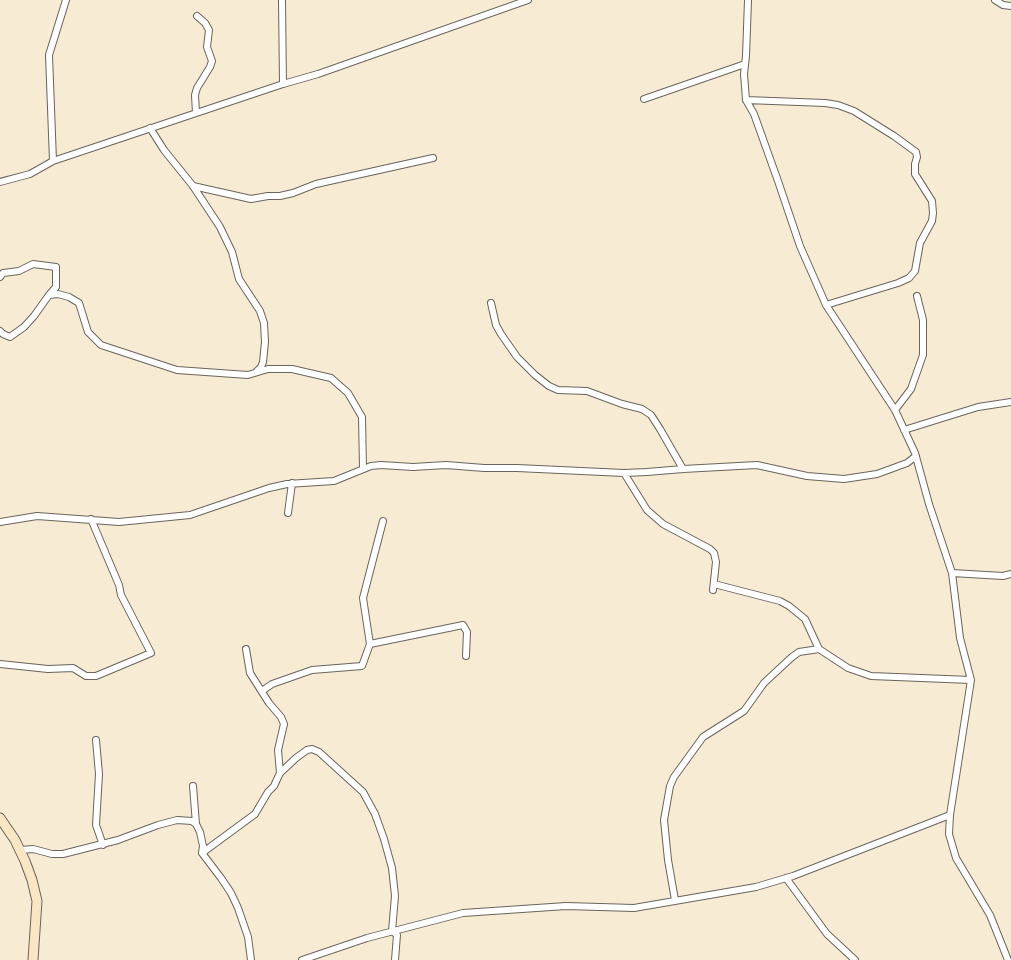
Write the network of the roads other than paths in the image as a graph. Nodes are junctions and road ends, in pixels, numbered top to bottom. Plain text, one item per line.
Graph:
1 (66, 0) edge
2 (282, 0) edge
3 (528, 0) edge
4 (748, 0) edge
5 (995, 0) edge
6 (517, 2) edge
7 (1011, 6) edge
8 (197, 16) dead end
9 (745, 64) junction
10 (283, 84) junction
11 (644, 99) dead end
12 (746, 100) junction
13 (196, 113) junction
14 (150, 128) junction
15 (432, 158) dead end
16 (53, 161) junction
17 (0, 182) edge
18 (193, 186) junction
19 (0, 277) edge
20 (49, 295) junction
21 (918, 296) dead end
22 (491, 303) dead end
23 (826, 305) junction
24 (0, 330) edge
25 (261, 367) junction
26 (268, 369) junction
27 (255, 373) junction
28 (1011, 402) edge
29 (895, 410) junction
30 (904, 430) junction
31 (916, 456) junction
32 (363, 469) junction
33 (683, 469) junction
34 (624, 472) junction
35 (292, 483) junction
36 (288, 513) dead end
37 (92, 519) junction
38 (383, 521) dead end
39 (0, 522) edge
40 (952, 573) junction
41 (1011, 574) edge
42 (370, 644) junction
43 (246, 649) dead end
44 (819, 649) junction
45 (466, 656) dead end
46 (0, 664) edge
47 (971, 680) junction
48 (262, 691) junction
49 (96, 740) dead end
50 (280, 773) junction
51 (193, 786) dead end
52 (950, 815) junction
53 (0, 818) edge
54 (196, 824) junction
55 (103, 845) junction
56 (20, 850) junction
57 (202, 853) junction
58 (786, 878) junction
59 (675, 900) junction
60 (392, 932) junction
61 (33, 960) edge
62 (251, 960) edge
63 (302, 960) edge
64 (395, 960) edge
65 (855, 960) edge
66 (1008, 960) edge

1 - 16 street
2 - 10 street
3 - 6 street
4 - 9 street
5 - 7 street
6 - 10 street
8 - 13 street
9 - 11 street
9 - 12 street
10 - 13 street
12 - 23 street
12 - 23 street
13 - 14 street
14 - 16 street
14 - 18 street
15 - 18 street
16 - 17 street
18 - 25 street
19 - 20 street
20 - 24 street
20 - 27 street
21 - 29 street
22 - 33 street
23 - 29 street
25 - 26 street
25 - 27 street
26 - 27 street
26 - 32 street
28 - 30 street
29 - 30 street
30 - 31 street
31 - 33 street
31 - 40 street
32 - 34 street
32 - 35 street
33 - 34 street
34 - 44 street
35 - 36 street
35 - 37 street
37 - 39 street
37 - 46 street
38 - 42 street
40 - 41 street
40 - 47 street
42 - 45 street
42 - 48 street
43 - 48 street
44 - 47 street
44 - 59 street
47 - 52 street
48 - 50 street
49 - 55 street
50 - 57 street
50 - 60 street
51 - 54 street
52 - 58 street
52 - 66 street
53 - 56 street
54 - 55 street
54 - 57 street
55 - 56 street
56 - 61 street
57 - 62 street
58 - 59 street
58 - 65 street
59 - 60 street
60 - 63 street
60 - 64 street

